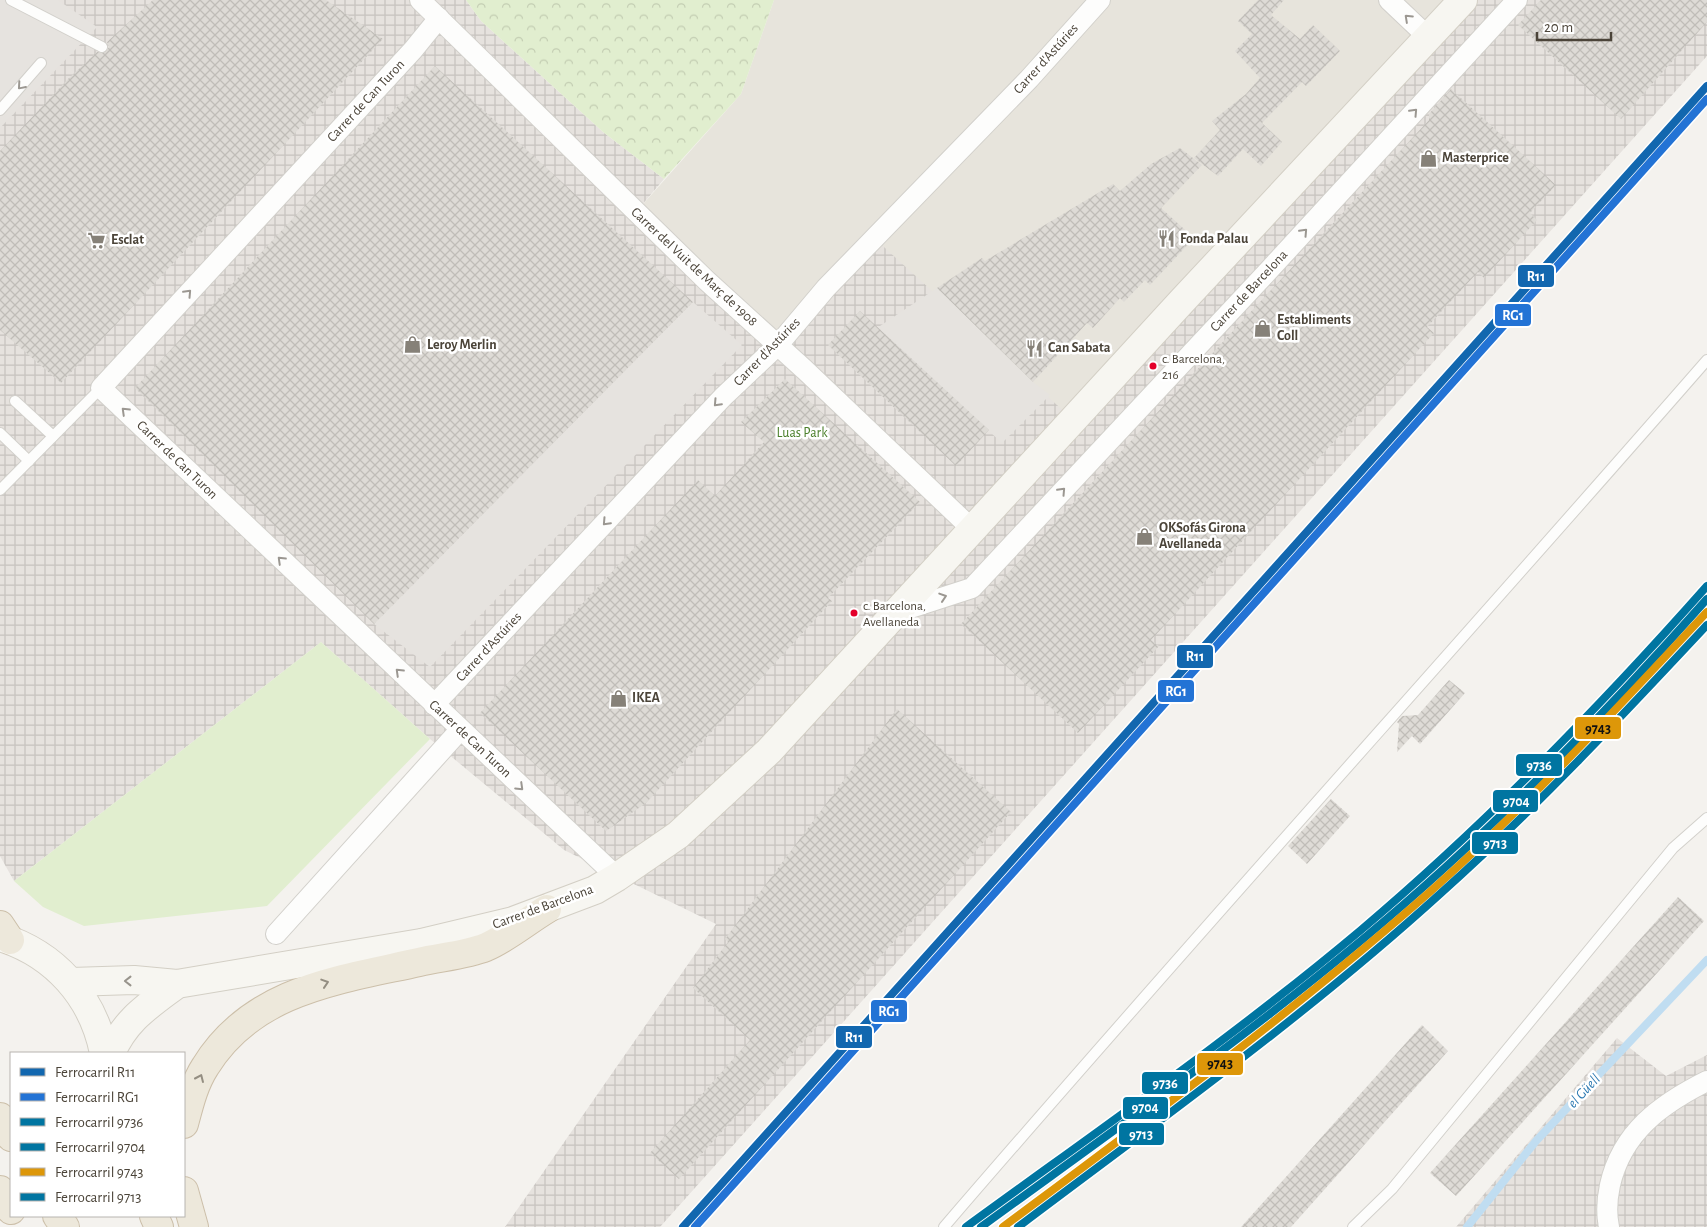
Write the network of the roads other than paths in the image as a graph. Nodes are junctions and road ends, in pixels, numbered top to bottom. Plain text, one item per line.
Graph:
1 (11, 0) edge
2 (420, 0) edge
3 (1100, 0) edge
4 (1389, 0) edge
5 (1463, 0) edge
6 (1517, 0) edge
7 (439, 18) junction
8 (1428, 37) junction
9 (102, 47) dead end
10 (41, 63) dead end
11 (0, 110) edge
12 (778, 345) junction
13 (1707, 360) edge
14 (101, 388) junction
15 (16, 401) dead end
16 (0, 433) edge
17 (53, 436) junction
18 (28, 461) junction
19 (0, 490) edge
20 (972, 529) junction
21 (896, 613) junction
22 (434, 705) junction
23 (460, 730) junction
24 (1707, 818) edge
25 (617, 877) junction
26 (547, 908) junction
27 (3, 934) edge
28 (276, 934) dead end
29 (71, 982) junction
30 (177, 984) junction
31 (104, 1052) edge
32 (112, 1052) edge
33 (1707, 1081) edge
34 (0, 1117) edge
35 (185, 1120) edge
36 (10, 1135) edge
37 (0, 1190) edge
38 (185, 1195) edge
39 (10, 1208) edge
40 (194, 1227) edge
41 (944, 1227) edge
42 (1354, 1227) edge
43 (1609, 1227) edge

1 - 9 lane
2 - 7 street, Carrer del Vuit de Març de 1908
3 - 12 street, Carrer d'Astúries
8 -> 4 street
5 - 8 main road, Carrer de Barcelona
21 -> 6 street, Carrer de Barcelona
7 - 12 street, Carrer del Vuit de Març de 1908
14 -> 7 street, Carrer de Can Turon
8 - 20 main road, Carrer de Barcelona
10 -> 11 lane
12 - 20 street, Carrer del Vuit de Març de 1908
12 -> 22 street, Carrer d'Astúries
13 - 41 lane
14 - 17 lane
22 -> 14 street, Carrer de Can Turon
15 - 17 lane
16 - 18 lane
17 - 18 lane
18 - 19 lane
20 - 21 main road, Carrer de Barcelona
21 - 25 main road, Carrer de Barcelona
22 - 23 street, Carrer de Can Turon
23 -> 25 street, Carrer de Can Turon
23 - 28 street
24 - 42 lane
25 - 26 main road, Carrer de Barcelona
26 - 30 main road, Carrer de Barcelona
35 -> 26 highway
27 - 29 main road
30 -> 29 main road, Carrer de Barcelona
29 - 31 main road
30 - 32 main road, Carrer de Barcelona
33 - 43 street
34 - 36 highway
37 - 39 highway
38 - 40 highway

